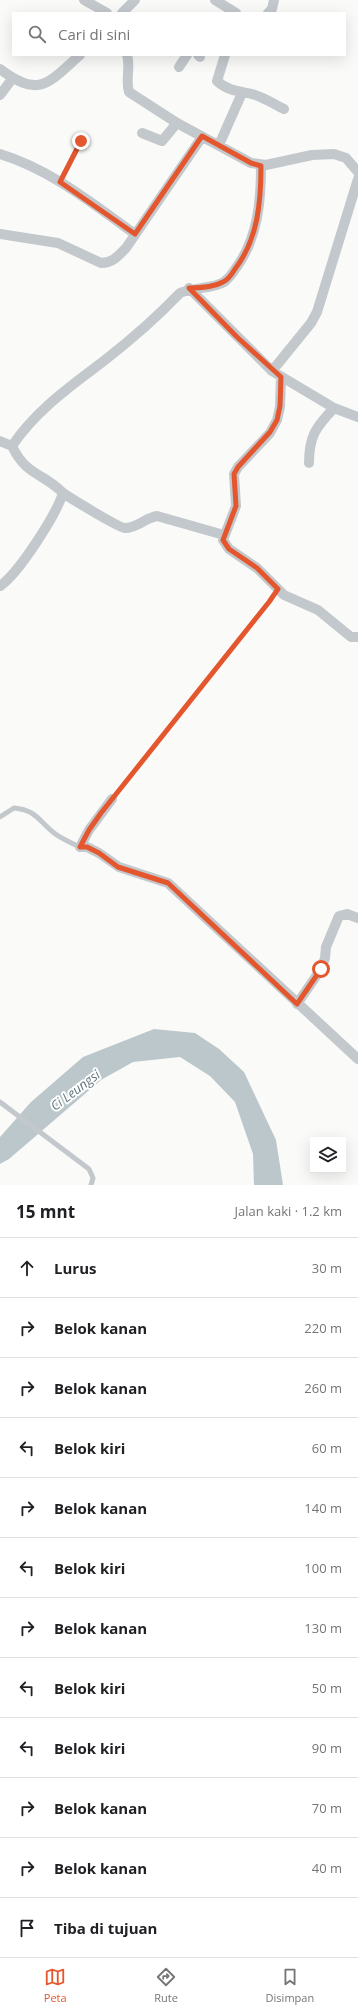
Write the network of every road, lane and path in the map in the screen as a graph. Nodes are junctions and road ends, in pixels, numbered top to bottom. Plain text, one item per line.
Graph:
1 (84, 0) edge
2 (135, 0) edge
3 (215, 0) edge
4 (274, 0) edge
5 (105, 12) edge
6 (123, 12) edge
7 (234, 12) edge
8 (269, 12) edge
9 (79, 56) edge
10 (127, 56) edge
11 (186, 56) edge
12 (225, 56) edge
13 (179, 67) dead end
14 (0, 69) edge
15 (12, 79) junction
16 (242, 93) junction
17 (0, 95) edge
18 (284, 109) dead end
19 (176, 123) junction
20 (142, 133) dead end
21 (202, 136) junction
22 (81, 141) dead end
23 (219, 145) junction
24 (0, 154) edge
25 (261, 166) junction
26 (358, 172) edge
27 (358, 179) edge
28 (60, 182) junction
29 (0, 234) edge
30 (135, 234) junction
31 (189, 288) junction
32 (272, 371) junction
33 (281, 377) junction
34 (334, 408) junction
35 (358, 417) edge
36 (0, 440) edge
37 (12, 446) junction
38 (309, 463) dead end
39 (63, 493) junction
40 (224, 535) junction
41 (0, 586) edge
42 (278, 589) junction
43 (358, 637) edge
44 (112, 799) joint
45 (0, 817) edge
46 (80, 847) junction
47 (358, 918) edge
48 (297, 1004) junction
49 (358, 1059) edge
50 (0, 1102) edge
51 (92, 1185) edge

1 - 5 street
2 - 6 street
3 - 7 street
4 - 8 street
9 - 15 street
10 - 19 street
11 - 13 street
12 - 16 street
14 - 15 street
15 - 17 street
16 - 18 street
16 - 23 street
19 - 20 street
19 - 21 street
21 - 23 street
21 - 30 street
22 - 28 lane
23 - 25 street
24 - 28 street
25 - 26 street
25 - 31 street
27 - 32 street
28 - 30 street
29 - 30 street
31 - 32 street
31 - 37 street
32 - 33 street
33 - 34 street
33 - 40 street
34 - 35 street
34 - 38 street
36 - 37 street
37 - 39 street
39 - 40 street
39 - 41 street
40 - 42 street
42 - 43 street
42 - 44 path
44 - 46 street
45 - 46 lane
46 - 48 street
47 - 48 street
48 - 49 street
50 - 51 lane

